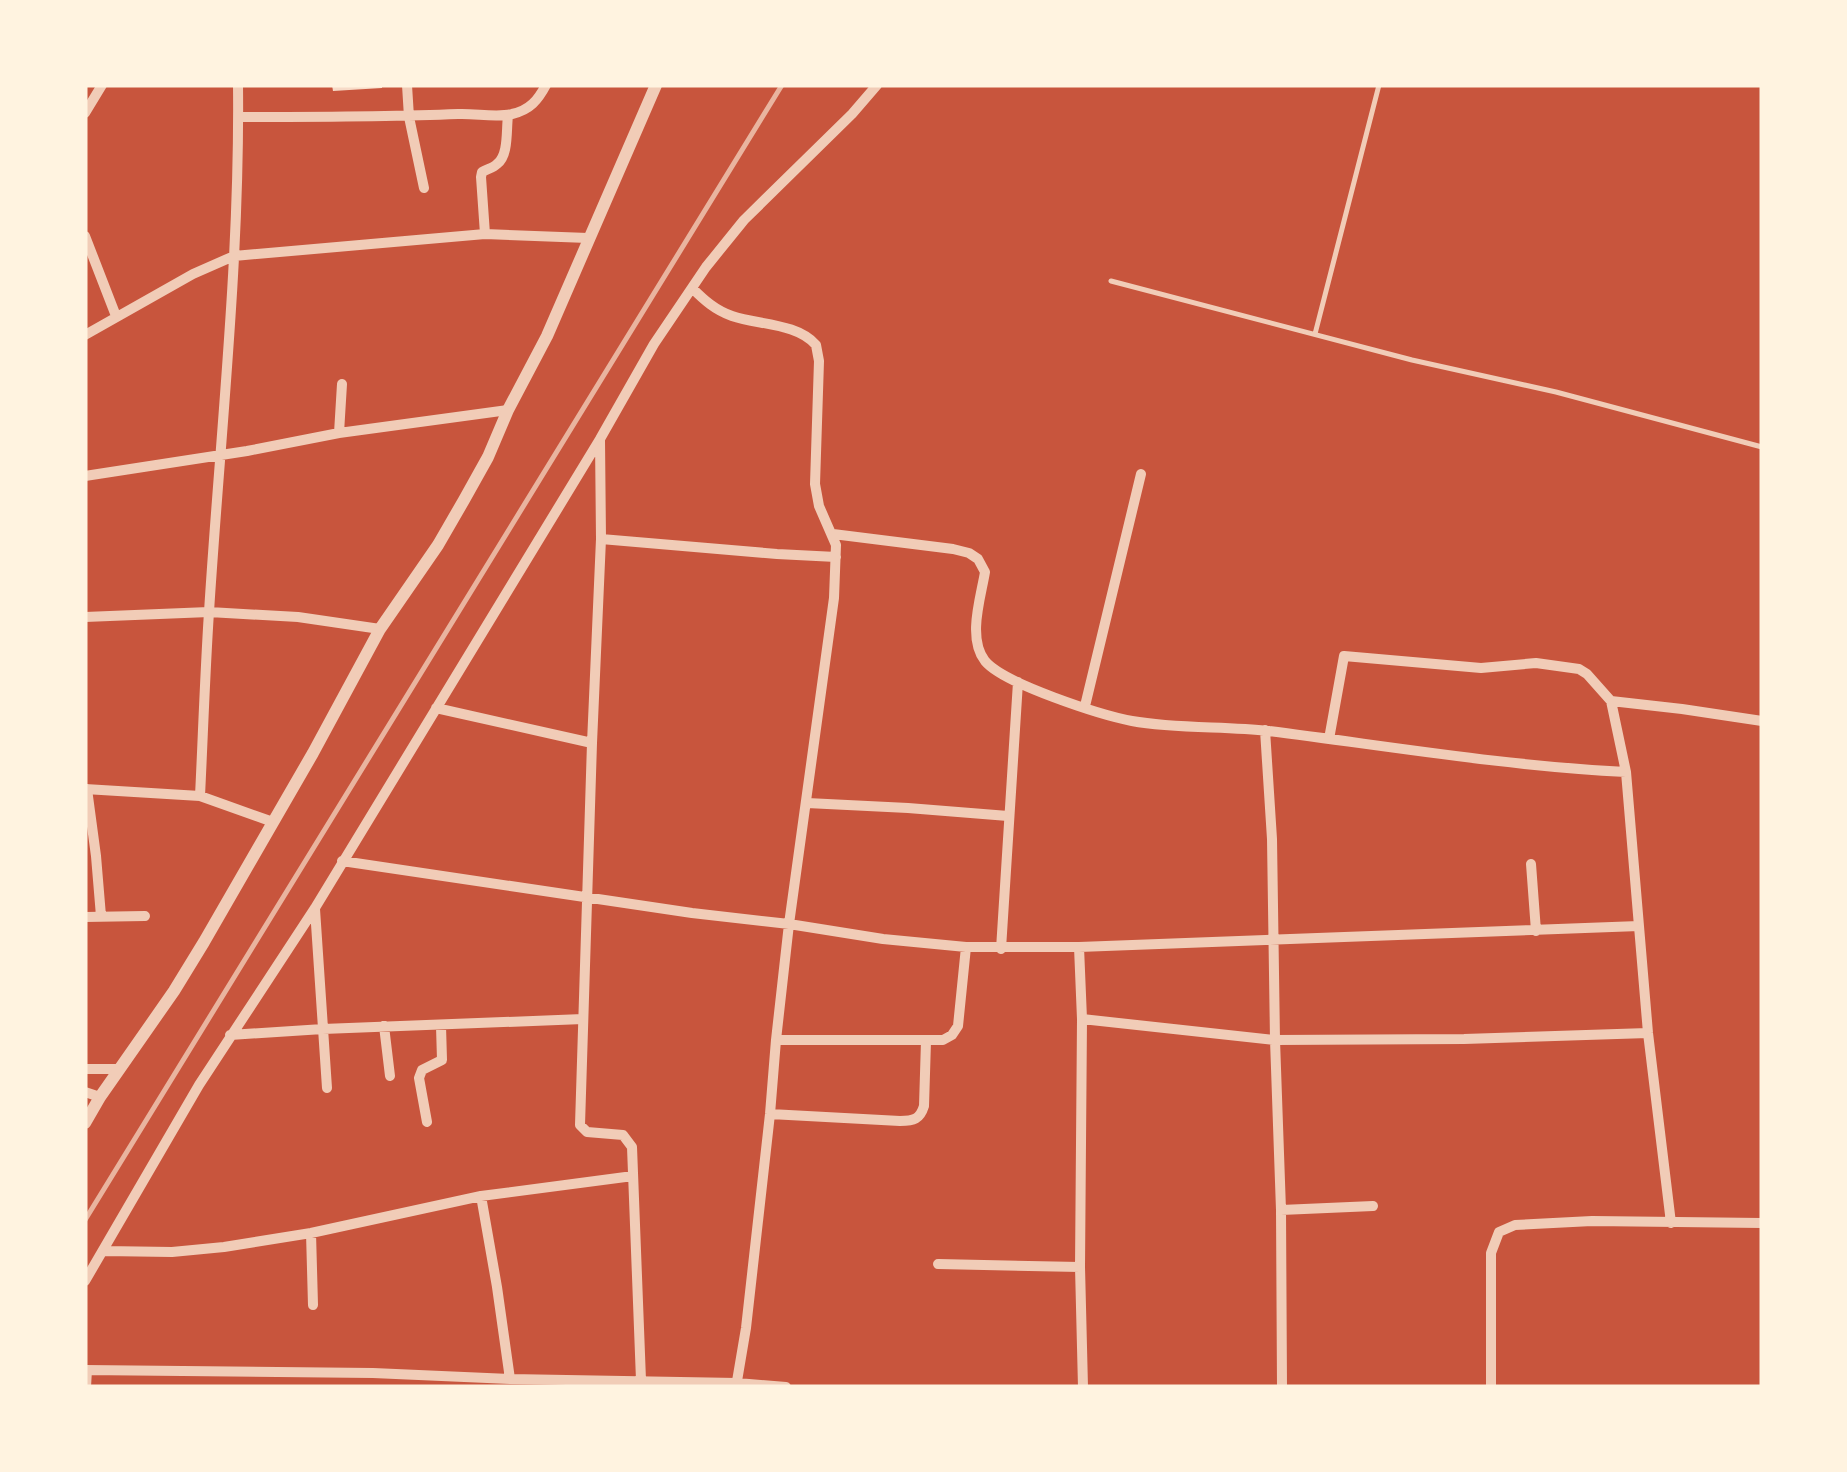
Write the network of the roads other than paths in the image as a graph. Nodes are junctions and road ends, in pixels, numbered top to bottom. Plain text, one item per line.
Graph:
1 (102, 85) edge
2 (238, 85) edge
3 (406, 85) edge
4 (546, 85) edge
5 (656, 85) edge
6 (877, 85) edge
7 (1378, 85) edge
8 (85, 113) edge
9 (508, 116) junction
10 (239, 117) junction
11 (409, 117) junction
12 (424, 188) dead end
13 (485, 234) junction
14 (85, 236) edge
15 (588, 238) junction
16 (234, 256) junction
17 (1111, 281) dead end
18 (692, 288) junction
19 (116, 316) junction
20 (85, 334) edge
21 (1314, 334) junction
22 (342, 384) dead end
23 (508, 410) junction
24 (339, 433) junction
25 (600, 438) junction
26 (1762, 448) edge
27 (221, 455) junction
28 (1141, 474) dead end
29 (85, 476) edge
30 (833, 534) junction
31 (601, 540) junction
32 (836, 557) junction
33 (209, 612) junction
34 (85, 616) edge
35 (380, 629) junction
36 (1018, 682) junction
37 (1611, 701) junction
38 (1085, 706) junction
39 (436, 708) junction
40 (1762, 721) edge
41 (1265, 730) junction
42 (1329, 739) junction
43 (592, 743) junction
44 (1626, 772) junction
45 (86, 789) edge
46 (200, 796) junction
47 (807, 804) junction
48 (1008, 816) junction
49 (274, 822) junction
50 (342, 860) junction
51 (1531, 864) dead end
52 (588, 897) junction
53 (315, 908) junction
54 (101, 916) junction
55 (146, 916) dead end
56 (85, 917) edge
57 (789, 924) junction
58 (1639, 926) junction
59 (1536, 931) junction
60 (1274, 939) junction
61 (966, 947) junction
62 (1078, 948) junction
63 (1001, 949) junction
64 (583, 1019) junction
65 (1082, 1020) junction
66 (384, 1026) junction
67 (441, 1026) junction
68 (323, 1029) junction
69 (1648, 1033) junction
70 (230, 1035) junction
71 (776, 1040) junction
72 (1275, 1040) junction
73 (926, 1041) junction
74 (85, 1069) edge
75 (120, 1069) junction
76 (390, 1076) dead end
77 (327, 1088) dead end
78 (85, 1092) edge
79 (100, 1097) junction
80 (770, 1114) junction
81 (426, 1122) dead end
82 (85, 1123) edge
83 (634, 1176) junction
84 (480, 1196) junction
85 (1373, 1206) dead end
86 (1281, 1210) junction
87 (1671, 1223) junction
88 (1762, 1223) edge
89 (311, 1233) junction
90 (104, 1251) junction
91 (938, 1264) dead end
92 (1080, 1267) junction
93 (85, 1281) edge
94 (313, 1305) dead end
95 (86, 1370) edge
96 (255, 1372) junction
97 (373, 1373) junction
98 (510, 1379) junction
99 (641, 1380) junction
100 (737, 1385) edge
101 (86, 1387) edge
102 (256, 1387) edge
103 (374, 1387) edge
104 (786, 1387) edge
105 (1083, 1387) edge
106 (1282, 1387) edge
107 (1491, 1387) edge

1 - 8 street
2 - 10 street
3 - 11 street
4 - 9 street
5 - 15 street
6 - 18 street
7 - 21 lane
9 - 11 street
9 - 13 street
10 - 11 street
10 - 16 street
11 - 12 street
13 - 15 street
13 - 16 street
14 - 19 street
15 - 23 street
16 - 19 street
16 - 27 street
17 - 21 lane
18 - 25 street
18 - 30 street
19 - 20 street
21 - 26 lane
22 - 24 street
23 - 24 street
23 - 35 street
24 - 27 street
25 - 31 street
25 - 39 street
27 - 29 street
27 - 33 street
28 - 38 street
30 - 32 street
30 - 36 street
31 - 32 street
31 - 43 street
32 - 47 street
33 - 34 street
33 - 35 street
33 - 46 street
35 - 49 street
36 - 38 street
36 - 48 street
37 - 40 street
37 - 42 street
37 - 44 street
38 - 41 street
39 - 43 street
39 - 50 street
41 - 42 street
41 - 60 street
42 - 44 street
43 - 52 street
44 - 58 street
45 - 46 street
45 - 54 street
46 - 49 street
47 - 48 street
47 - 57 street
48 - 63 street
49 - 75 street
50 - 52 street
50 - 53 street
51 - 59 street
52 - 57 street
52 - 64 street
53 - 68 street
53 - 70 street
54 - 55 street
54 - 56 street
57 - 61 street
57 - 71 street
58 - 59 street
58 - 69 street
59 - 60 street
60 - 62 street
60 - 72 street
61 - 63 street
61 - 73 street
62 - 63 street
62 - 65 street
64 - 67 street
64 - 83 street
65 - 72 street
65 - 92 street
66 - 67 street
66 - 68 street
66 - 76 street
67 - 81 street
68 - 70 street
68 - 77 street
69 - 72 street
69 - 87 street
70 - 90 street
71 - 73 street
71 - 80 street
72 - 86 street
73 - 80 street
74 - 75 street
75 - 79 street
78 - 79 street
79 - 82 street
80 - 100 street
83 - 84 street
83 - 99 street
84 - 89 street
84 - 98 street
85 - 86 street
86 - 106 street
87 - 88 street
87 - 107 street
89 - 90 street
89 - 94 street
90 - 93 street
91 - 92 street
92 - 105 street
95 - 96 street
95 - 101 street
96 - 97 street
96 - 102 street
97 - 98 street
97 - 103 street
98 - 99 street
99 - 100 street
100 - 104 street

